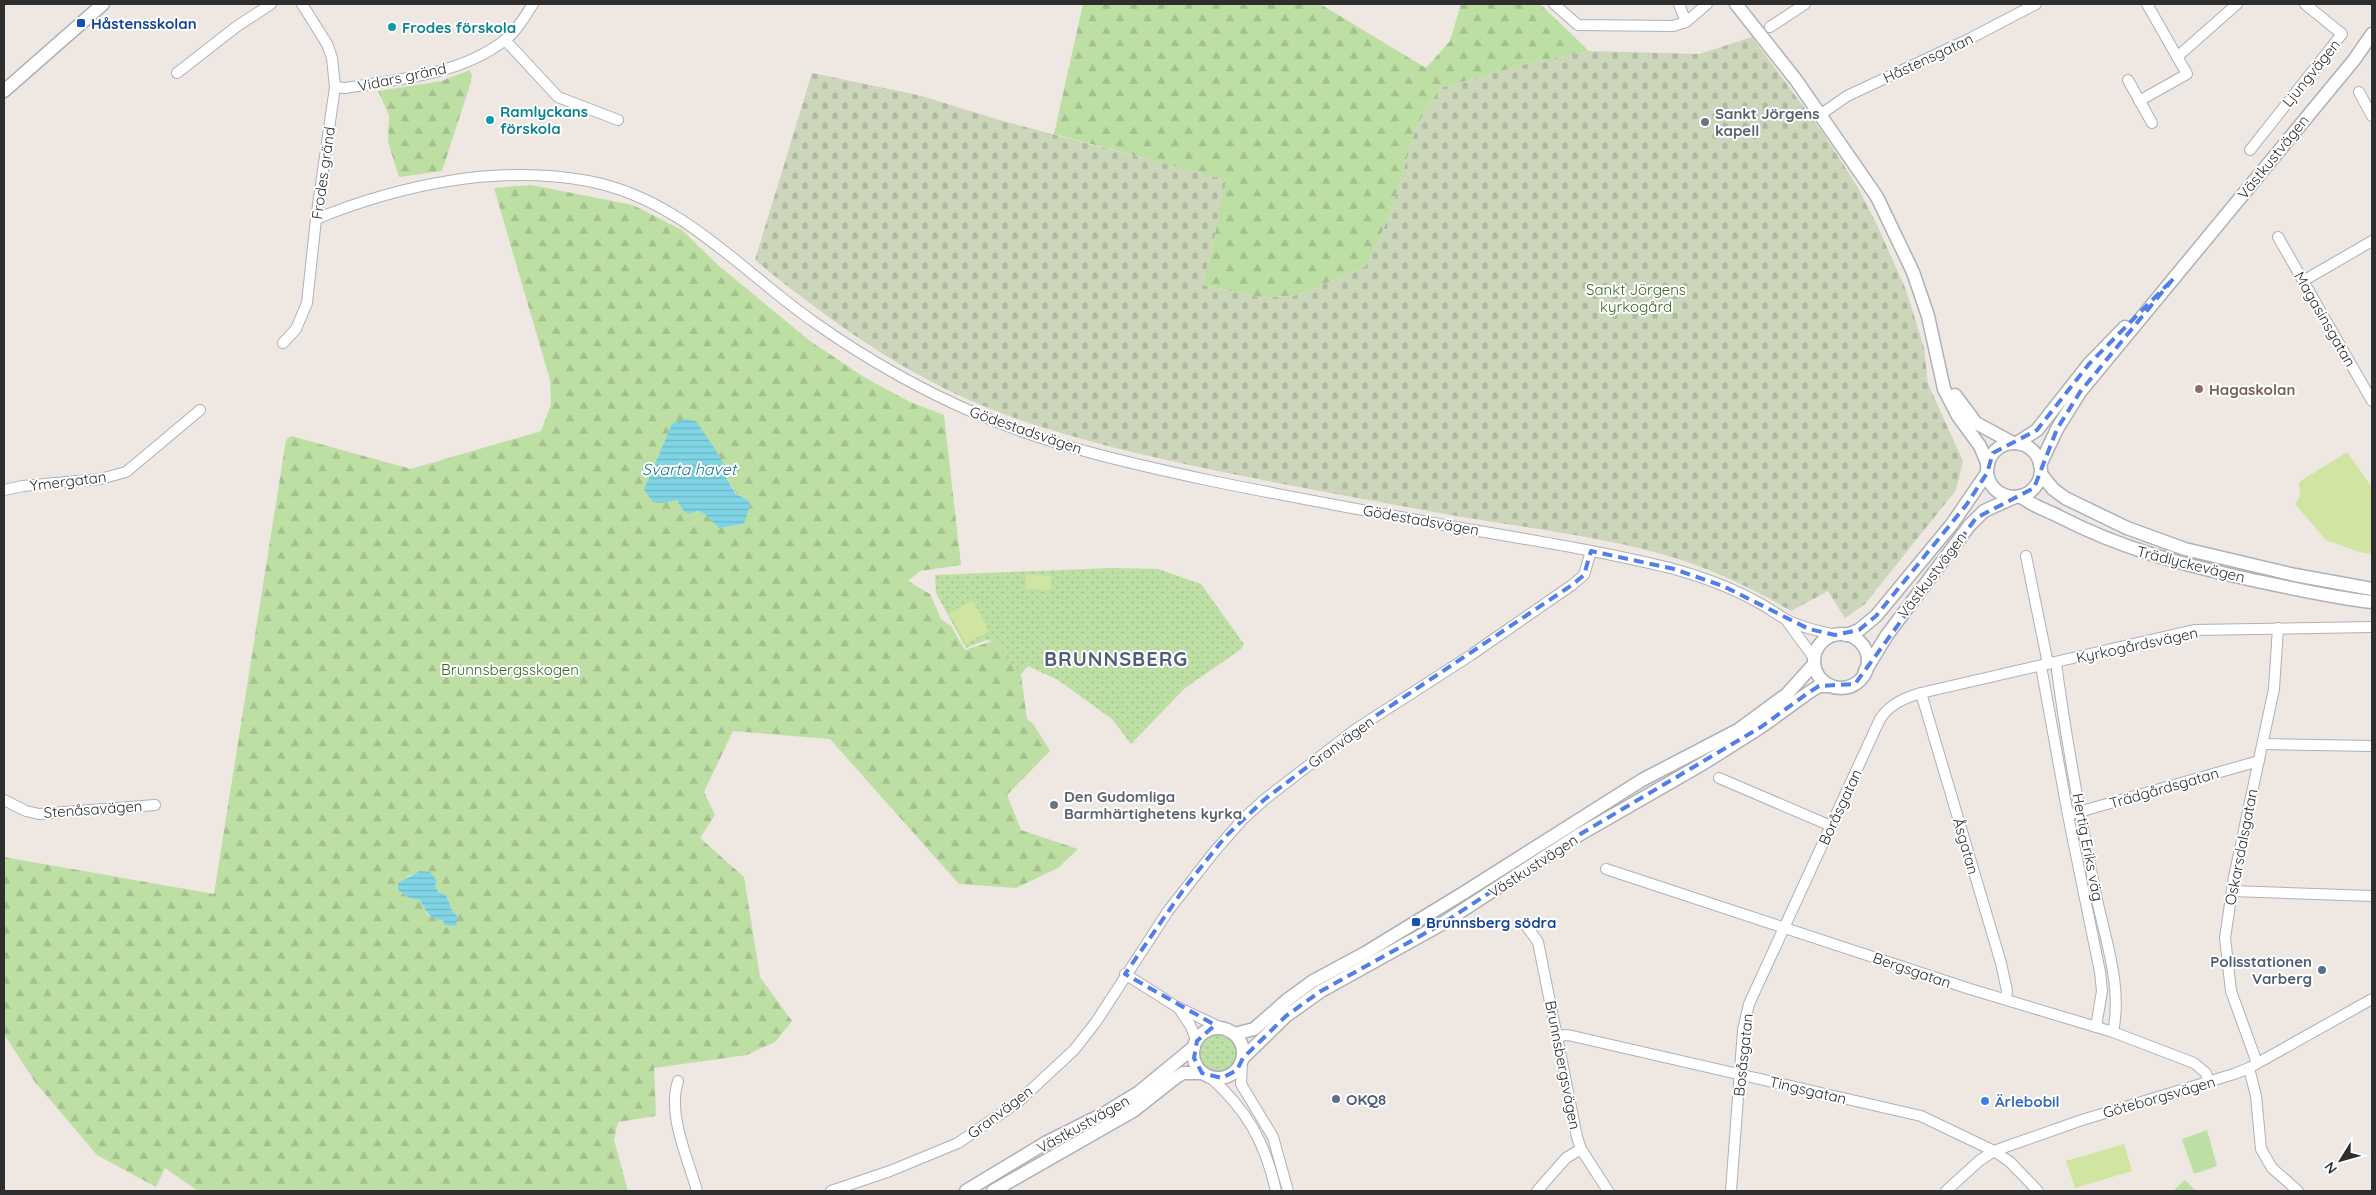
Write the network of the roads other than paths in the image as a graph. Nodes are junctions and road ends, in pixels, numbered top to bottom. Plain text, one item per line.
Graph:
1 (103, 4) edge
2 (272, 4) edge
3 (302, 4) edge
4 (533, 4) edge
5 (1554, 4) edge
6 (1679, 4) edge
7 (1707, 4) edge
8 (1736, 4) edge
9 (1805, 4) edge
10 (2036, 4) edge
11 (2147, 4) edge
12 (2237, 4) edge
13 (2305, 4) edge
14 (1686, 22) junction
15 (1770, 27) dead end
16 (2372, 34) edge
17 (505, 40) junction
18 (2177, 57) junction
19 (176, 73) dead end
20 (2128, 80) dead end
21 (335, 88) junction
22 (4, 90) edge
23 (2358, 92) dead end
24 (2139, 101) junction
25 (1820, 115) junction
26 (2372, 116) edge
27 (618, 120) dead end
28 (2152, 123) dead end
29 (2250, 150) dead end
30 (316, 219) junction
31 (2278, 237) dead end
32 (2372, 241) edge
33 (2173, 279) junction
34 (2303, 281) junction
35 (283, 344) dead end
36 (1937, 351) junction
37 (2372, 401) edge
38 (200, 410) dead end
39 (2015, 443) junction
40 (1988, 469) junction
41 (2040, 469) junction
42 (4, 490) edge
43 (2018, 496) junction
44 (1591, 551) junction
45 (2026, 556) dead end
46 (2372, 589) edge
47 (2372, 602) edge
48 (1787, 620) junction
49 (2372, 627) edge
50 (2278, 628) junction
51 (1841, 635) junction
52 (1814, 661) junction
53 (2048, 664) junction
54 (1866, 671) junction
55 (1830, 686) junction
56 (1921, 693) junction
57 (1906, 698) joint
58 (2263, 744) junction
59 (2372, 746) edge
60 (2259, 761) junction
61 (1719, 778) dead end
62 (4, 800) edge
63 (155, 805) dead end
64 (2080, 811) junction
65 (2068, 815) junction
66 (1831, 826) junction
67 (1606, 869) dead end
68 (2232, 891) junction
69 (2372, 896) edge
70 (1525, 924) dead end
71 (1785, 927) junction
72 (1125, 974) junction
73 (2006, 999) junction
74 (2372, 999) edge
75 (1177, 1007) junction
76 (2096, 1027) junction
77 (1222, 1028) junction
78 (2113, 1032) junction
79 (1235, 1034) junction
80 (1557, 1036) junction
81 (1195, 1044) junction
82 (1242, 1061) junction
83 (2253, 1066) junction
84 (1206, 1075) junction
85 (1739, 1075) junction
86 (678, 1081) dead end
87 (2209, 1083) junction
88 (1581, 1149) junction
89 (1994, 1151) junction
90 (697, 1191) edge
91 (831, 1191) edge
92 (966, 1191) edge
93 (993, 1191) edge
94 (1276, 1191) edge
95 (1288, 1191) edge
96 (1537, 1191) edge
97 (1608, 1191) edge
98 (1731, 1191) edge
99 (1946, 1191) edge
100 (2038, 1191) edge
101 (2298, 1191) edge

1 - 22 street
2 - 19 street
3 - 21 street, Frodes gränd
4 - 17 street, Vidars gränd
5 - 14 street
6 - 14 street
7 - 14 street
8 - 25 street
9 - 15 street
10 - 25 street, Håstensgatan
11 - 18 street
12 - 18 street
13 - 29 street, Ljungvägen
16 - 33 street, Västkustvägen
17 - 21 street, Vidars gränd
17 - 27 street
18 - 24 street
20 - 24 street
21 - 30 street, Frodes gränd
23 - 26 street
24 - 28 street
25 - 36 street
30 - 35 street, Frodes gränd
30 - 44 street, Gödestadsvägen
31 - 34 street, Magasinsgatan
32 - 34 street
33 - 39 street, Västkustvägen
33 - 41 street, Västkustvägen
34 - 37 street, Magasinsgatan
36 - 39 street
36 - 40 street
38 - 42 street, Ymergatan
39 - 40 street
39 - 41 street
40 - 43 street
40 - 51 street, Västkustvägen
41 - 43 street
41 - 46 street, Trädlyckevägen
43 - 47 street, Trädlyckevägen
43 - 54 street, Västkustvägen
44 - 48 street, Gödestadsvägen
44 - 72 street, Granvägen
45 - 53 street, Hertig Eriks väg
48 - 51 street, Gödestadsvägen
48 - 52 street, Gödestadsvägen
49 - 50 street, Kyrkogårdsvägen
50 - 53 street, Kyrkogårdsvägen
50 - 58 street, Oskarsdalsgatan
51 - 52 street
51 - 54 street
52 - 55 street
52 - 79 street, Västkustvägen
53 - 56 street, Kyrkogårdsvägen
53 - 64 street, Hertig Eriks väg
53 - 65 street, Hertig Eriks väg
54 - 55 street
55 - 82 street, Västkustvägen
56 - 57 street, Kyrkogårdsvägen
56 - 73 street, Åsgatan
57 - 66 street, Boråsgatan
58 - 59 street
58 - 60 street, Oskarsdalsgatan
60 - 64 street, Trädgårdsgatan
60 - 68 street, Oskarsdalsgatan
61 - 66 street
62 - 63 street, Stenåsavägen
64 - 65 street, Trädgårdsgatan
64 - 78 street, Hertig Eriks väg
65 - 76 street, Hertig Eriks väg
66 - 71 street, Boråsgatan
67 - 71 street, Bergsgatan
68 - 69 street
68 - 83 street, Oskarsdalsgatan
70 - 80 street, Brunnsbergsvägen
71 - 73 street, Bergsgatan
71 - 85 street, Bosåsgatan
72 - 75 street
72 - 91 street, Granvägen
73 - 76 street, Bergsgatan
74 - 83 street, Göteborgsvägen
75 - 77 street
75 - 81 street
76 - 78 street, Bergsgatan
77 - 79 street
77 - 81 street
78 - 87 street, Bergsgatan
79 - 82 street
80 - 85 street, Tingsgatan
80 - 88 street, Brunnsbergsvägen
81 - 84 street
81 - 92 street, Västkustvägen
82 - 84 street
82 - 95 street
83 - 87 street, Göteborgsvägen
83 - 101 street, Oskarsdalsgatan
84 - 93 street, Västkustvägen
84 - 94 street
85 - 89 street, Tingsgatan
85 - 98 street, Bosåsgatan
86 - 90 street
87 - 89 street, Göteborgsvägen
88 - 96 street, Brunnsbergsvägen
88 - 97 street
89 - 99 street, Göteborgsvägen
89 - 100 street, Tingsgatan

